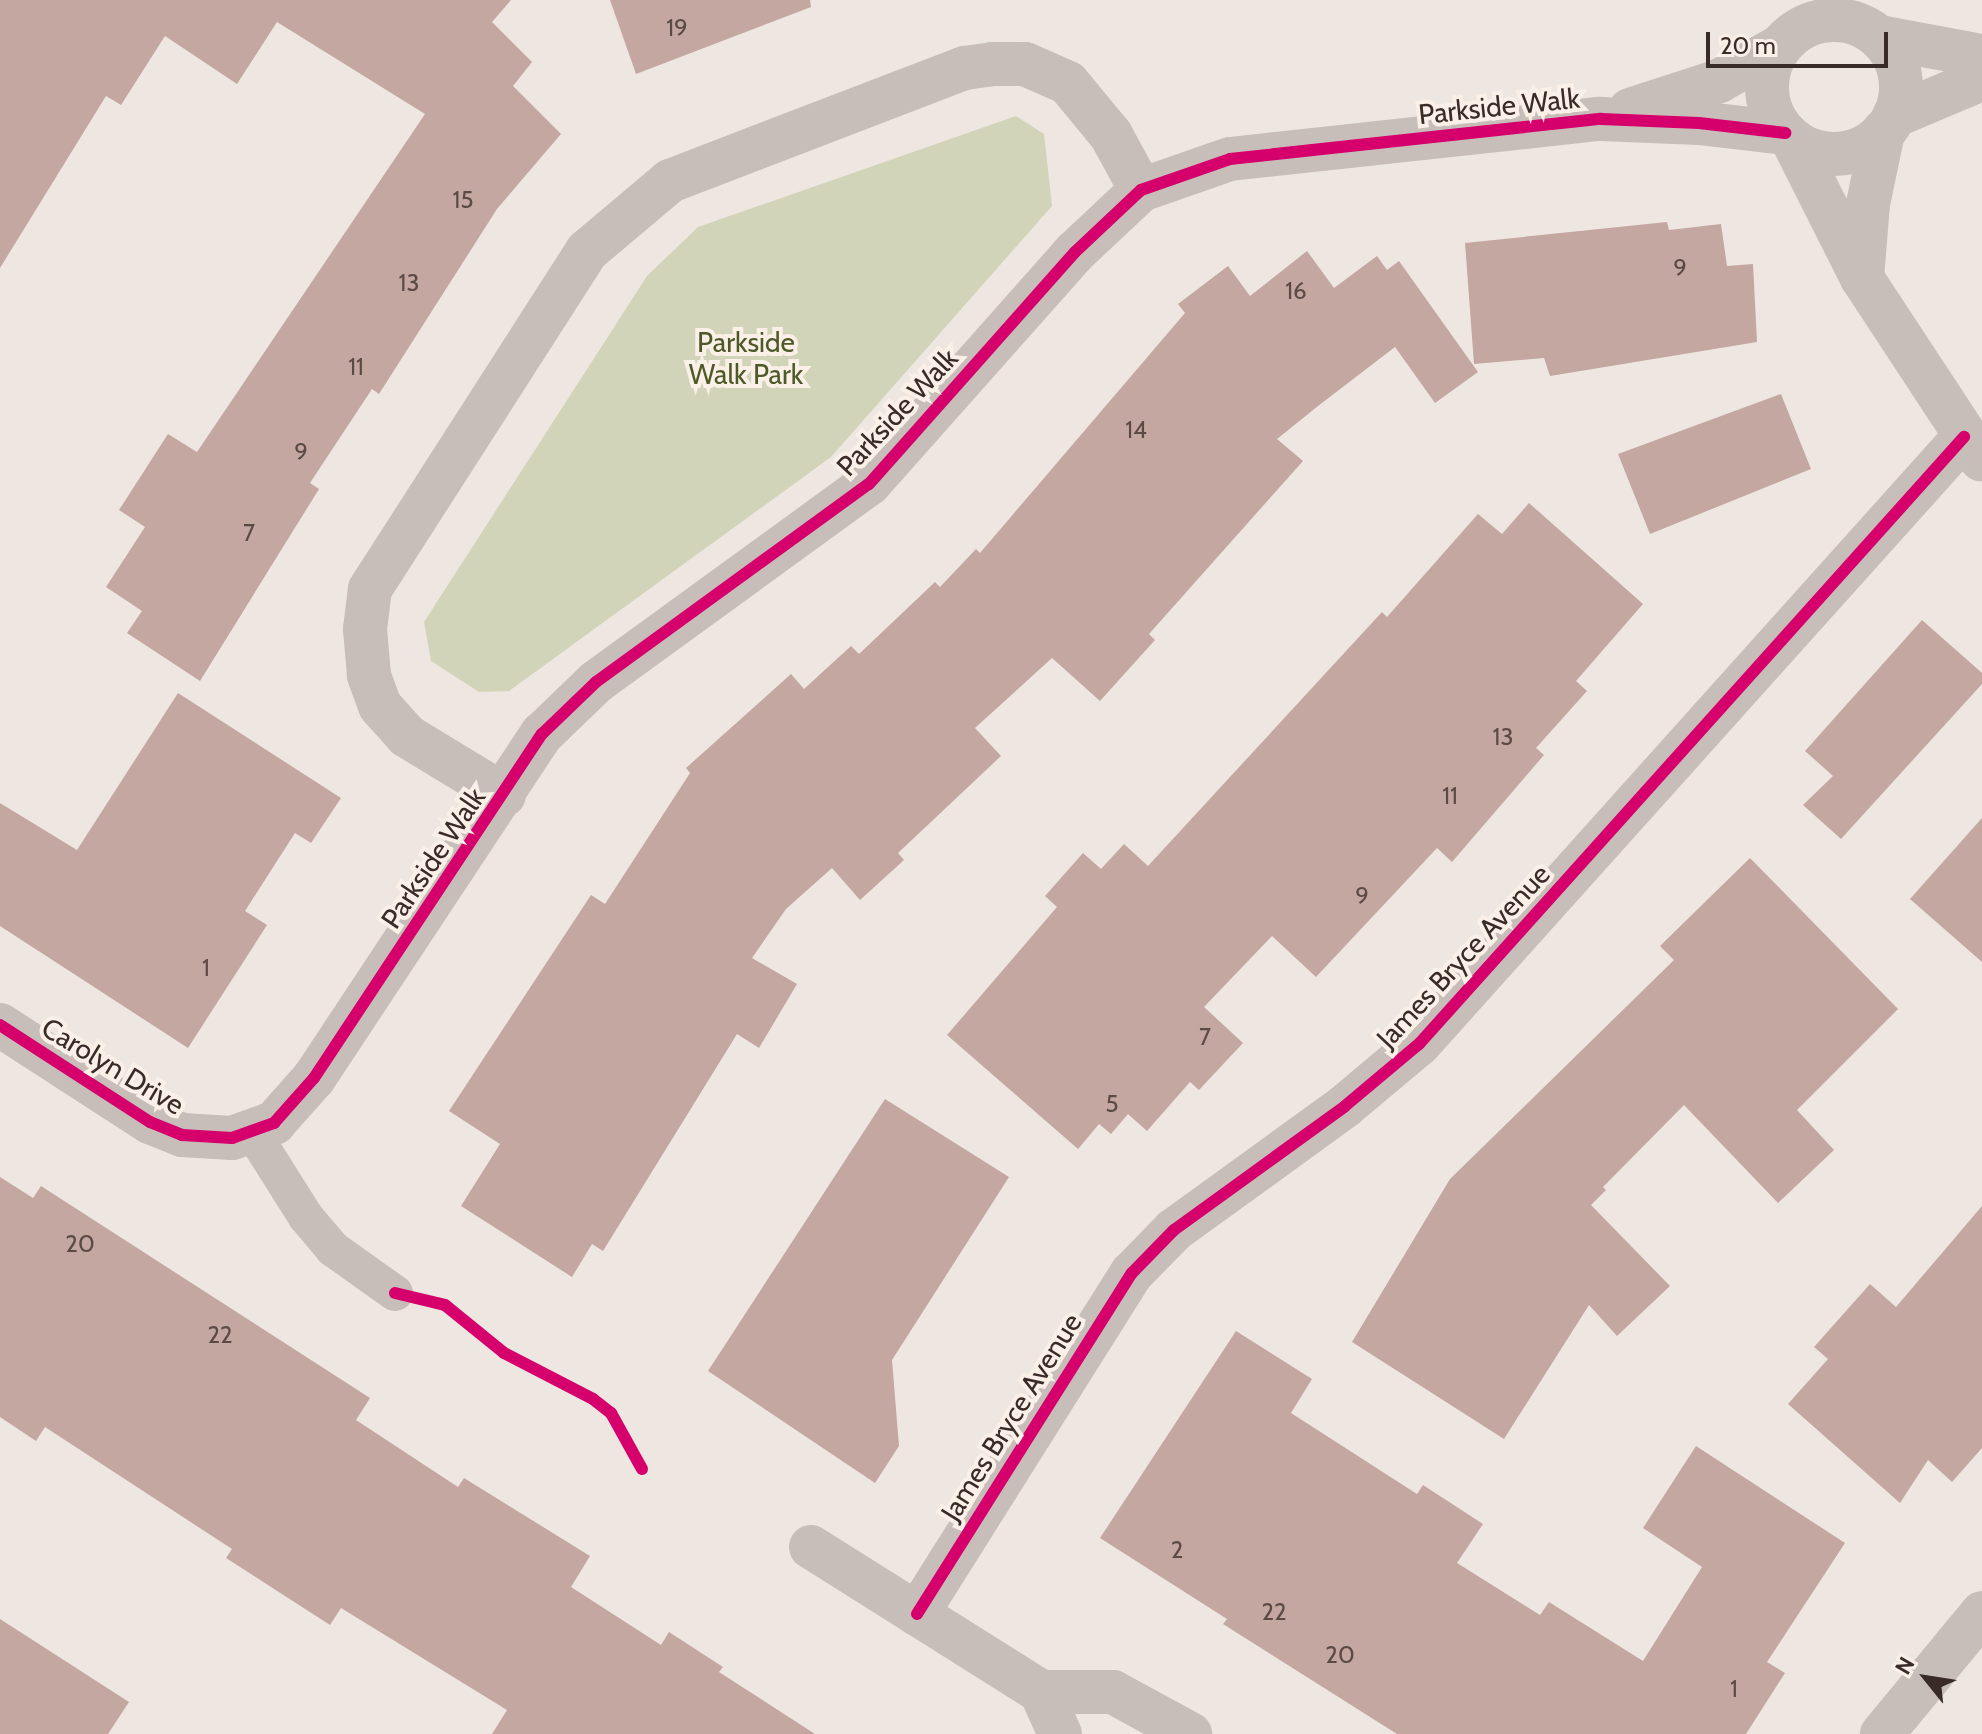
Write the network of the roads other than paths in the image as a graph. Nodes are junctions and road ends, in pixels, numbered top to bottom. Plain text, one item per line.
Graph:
1 (1864, 21) edge
2 (1791, 26) edge
3 (1982, 56) edge
4 (1982, 79) edge
5 (1601, 119) junction
6 (1889, 124) junction
7 (1789, 137) junction
8 (1141, 190) junction
9 (1862, 278) junction
10 (1973, 449) edge
11 (504, 795) junction
12 (0, 1025) edge
13 (253, 1133) junction
14 (395, 1293) dead end
15 (811, 1547) dead end
16 (1982, 1613) edge
17 (917, 1614) junction
18 (1041, 1692) junction
19 (1060, 1734) edge
20 (1190, 1734) edge
21 (1882, 1734) edge

1 - 2 street
1 - 3 street
1 - 6 street
2 - 5 street, Parkside Walk
2 - 7 street
4 - 6 street
5 - 7 street, Parkside Walk
5 - 8 street, Parkside Walk
6 - 7 street
6 - 9 street
7 - 9 street
8 - 11 street, Parkside Walk
8 - 11 street, Parkside Walk
9 - 10 street
10 - 17 street, James Bryce Avenue
11 - 13 street, Parkside Walk
12 - 13 street, Carolyn Drive
13 - 14 lane
15 - 17 street
16 - 21 street
17 - 18 street
18 - 19 street
18 - 20 street

